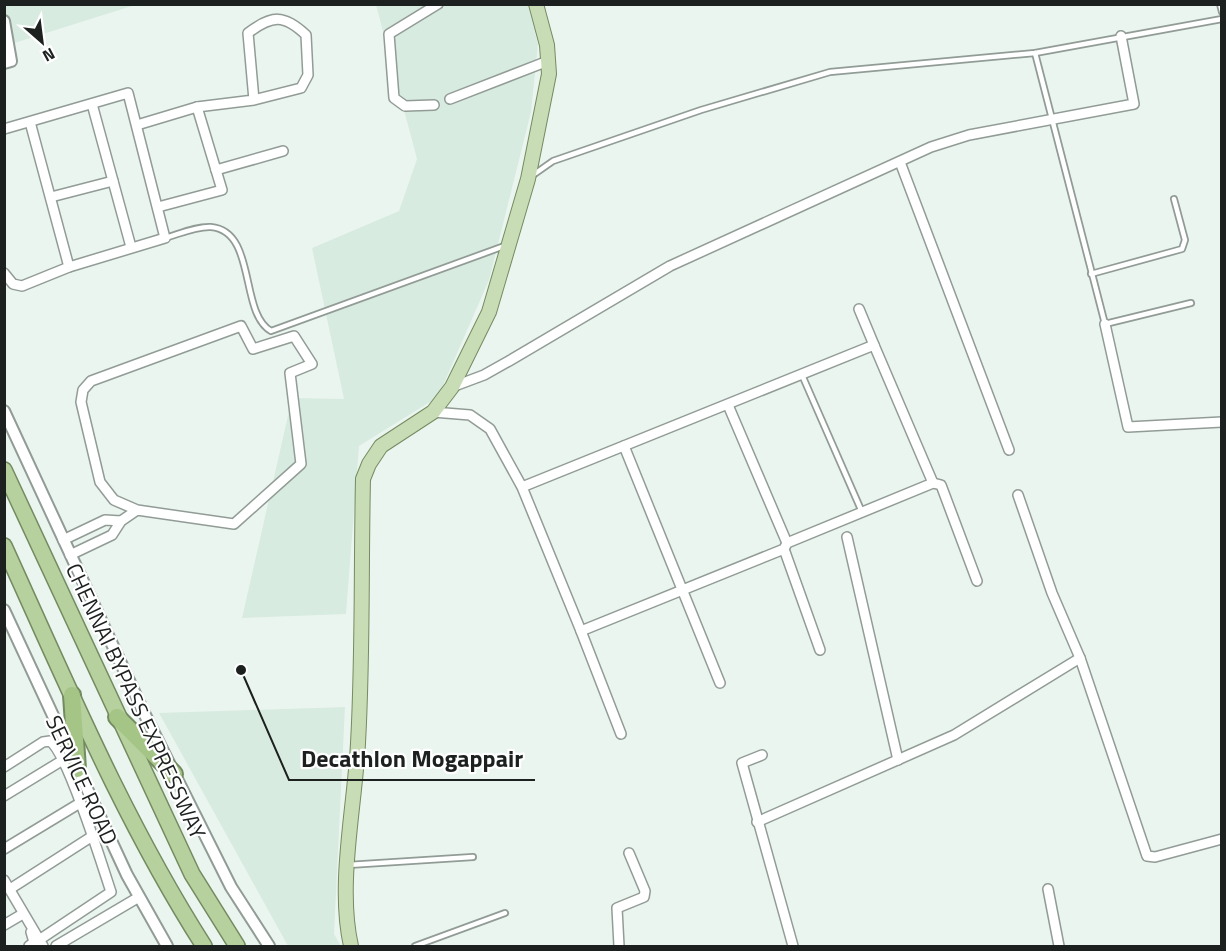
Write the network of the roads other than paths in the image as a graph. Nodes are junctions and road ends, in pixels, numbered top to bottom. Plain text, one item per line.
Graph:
1 (438, 4) edge
2 (536, 4) edge
3 (1220, 4) edge
4 (1221, 12) edge
5 (1221, 19) edge
6 (4, 21) edge
7 (1121, 36) junction
8 (1035, 53) junction
9 (548, 61) junction
10 (4, 63) edge
11 (450, 99) dead end
12 (254, 100) junction
13 (92, 104) junction
14 (434, 105) dead end
15 (197, 107) junction
16 (1050, 118) junction
17 (30, 122) junction
18 (137, 125) junction
19 (4, 129) edge
20 (283, 151) dead end
21 (900, 162) junction
22 (216, 170) junction
23 (528, 179) junction
24 (113, 181) junction
25 (51, 197) junction
26 (1174, 199) dead end
27 (158, 207) junction
28 (165, 238) junction
29 (509, 244) junction
30 (131, 247) junction
31 (69, 267) junction
32 (4, 273) edge
33 (1091, 274) junction
34 (1191, 303) dead end
35 (859, 309) dead end
36 (1105, 324) junction
37 (874, 345) junction
38 (802, 375) junction
39 (452, 387) junction
40 (728, 405) junction
41 (4, 411) edge
42 (433, 412) junction
43 (1221, 422) edge
44 (624, 446) junction
45 (1009, 450) dead end
46 (4, 470) edge
47 (933, 483) junction
48 (522, 487) junction
49 (1018, 495) dead end
50 (137, 510) junction
51 (862, 512) junction
52 (121, 521) junction
53 (847, 537) dead end
54 (63, 540) junction
55 (4, 546) edge
56 (786, 546) junction
57 (70, 555) junction
58 (977, 581) dead end
59 (682, 589) junction
60 (4, 610) edge
61 (581, 631) junction
62 (820, 650) dead end
63 (1080, 658) junction
64 (720, 683) dead end
65 (72, 695) junction
66 (117, 717) junction
67 (621, 734) dead end
68 (762, 755) dead end
69 (898, 760) junction
70 (70, 765) junction
71 (4, 767) edge
72 (174, 774) junction
73 (4, 796) edge
74 (80, 803) junction
75 (757, 822) junction
76 (91, 837) junction
77 (1221, 839) edge
78 (4, 849) edge
79 (629, 853) dead end
80 (472, 857) dead end
81 (348, 865) junction
82 (4, 880) edge
83 (7, 889) edge
84 (1048, 889) dead end
85 (111, 892) junction
86 (139, 897) junction
87 (118, 910) junction
88 (505, 913) dead end
89 (21, 915) junction
90 (4, 925) edge
91 (41, 943) edge
92 (29, 946) edge
93 (56, 946) edge
94 (167, 946) edge
95 (204, 946) edge
96 (237, 946) edge
97 (269, 946) edge
98 (351, 946) edge
99 (415, 946) edge
100 (619, 946) edge
101 (793, 946) edge
102 (1059, 946) edge

1 - 14 street
2 - 9 main road
3 - 4 lane
5 - 7 lane
6 - 10 street
7 - 8 lane
7 - 16 street
8 - 16 lane
8 - 23 lane
9 - 11 street
9 - 23 main road
12 - 12 street
12 - 15 street
13 - 17 street
13 - 18 street
13 - 24 street
15 - 18 street
15 - 22 street
16 - 21 street
16 - 33 lane
17 - 19 street
17 - 25 street
18 - 27 street
20 - 22 street
21 - 39 street
21 - 45 street
22 - 27 street
23 - 29 main road
24 - 25 street
24 - 30 street
25 - 31 street
26 - 33 lane
27 - 28 street
28 - 29 lane
28 - 30 street
29 - 39 main road
30 - 31 street
31 - 32 street
33 - 36 lane
34 - 36 lane
35 - 37 street
36 - 43 street
37 - 38 street
37 - 47 street
38 - 40 street
38 - 51 lane
39 - 42 main road
40 - 44 street
40 - 56 street
41 - 54 street
42 - 48 street
42 - 81 main road
44 - 48 street
44 - 59 street
46 - 66 highway, CHENNAI BYPASS EXPRESSWAY
47 - 51 street
47 - 58 street
48 - 61 street
49 - 63 street
50 - 50 street
50 - 52 street
51 - 56 street
52 - 54 street
52 - 57 street
53 - 69 street
54 - 57 street
55 - 65 highway
56 - 59 street
56 - 62 street
57 - 72 street
59 - 61 street
59 - 64 street
60 - 70 street, SERVICE ROAD
61 - 67 street
63 - 69 street
63 - 77 street
65 - 70 highway
65 - 95 highway
66 - 72 highway
66 - 96 highway, CHENNAI BYPASS EXPRESSWAY
68 - 75 street
69 - 75 street
70 - 71 street
70 - 73 street
70 - 74 street
70 - 86 street, SERVICE ROAD
72 - 97 street
74 - 76 street
74 - 78 street
75 - 101 street
76 - 83 street
76 - 85 street
79 - 100 street
80 - 81 lane
81 - 98 main road
82 - 83 street
83 - 89 street
83 - 91 street
84 - 102 street
85 - 87 street
85 - 91 street
86 - 87 street
86 - 94 street, SERVICE ROAD
87 - 93 street
88 - 99 lane
89 - 90 street
89 - 92 street

